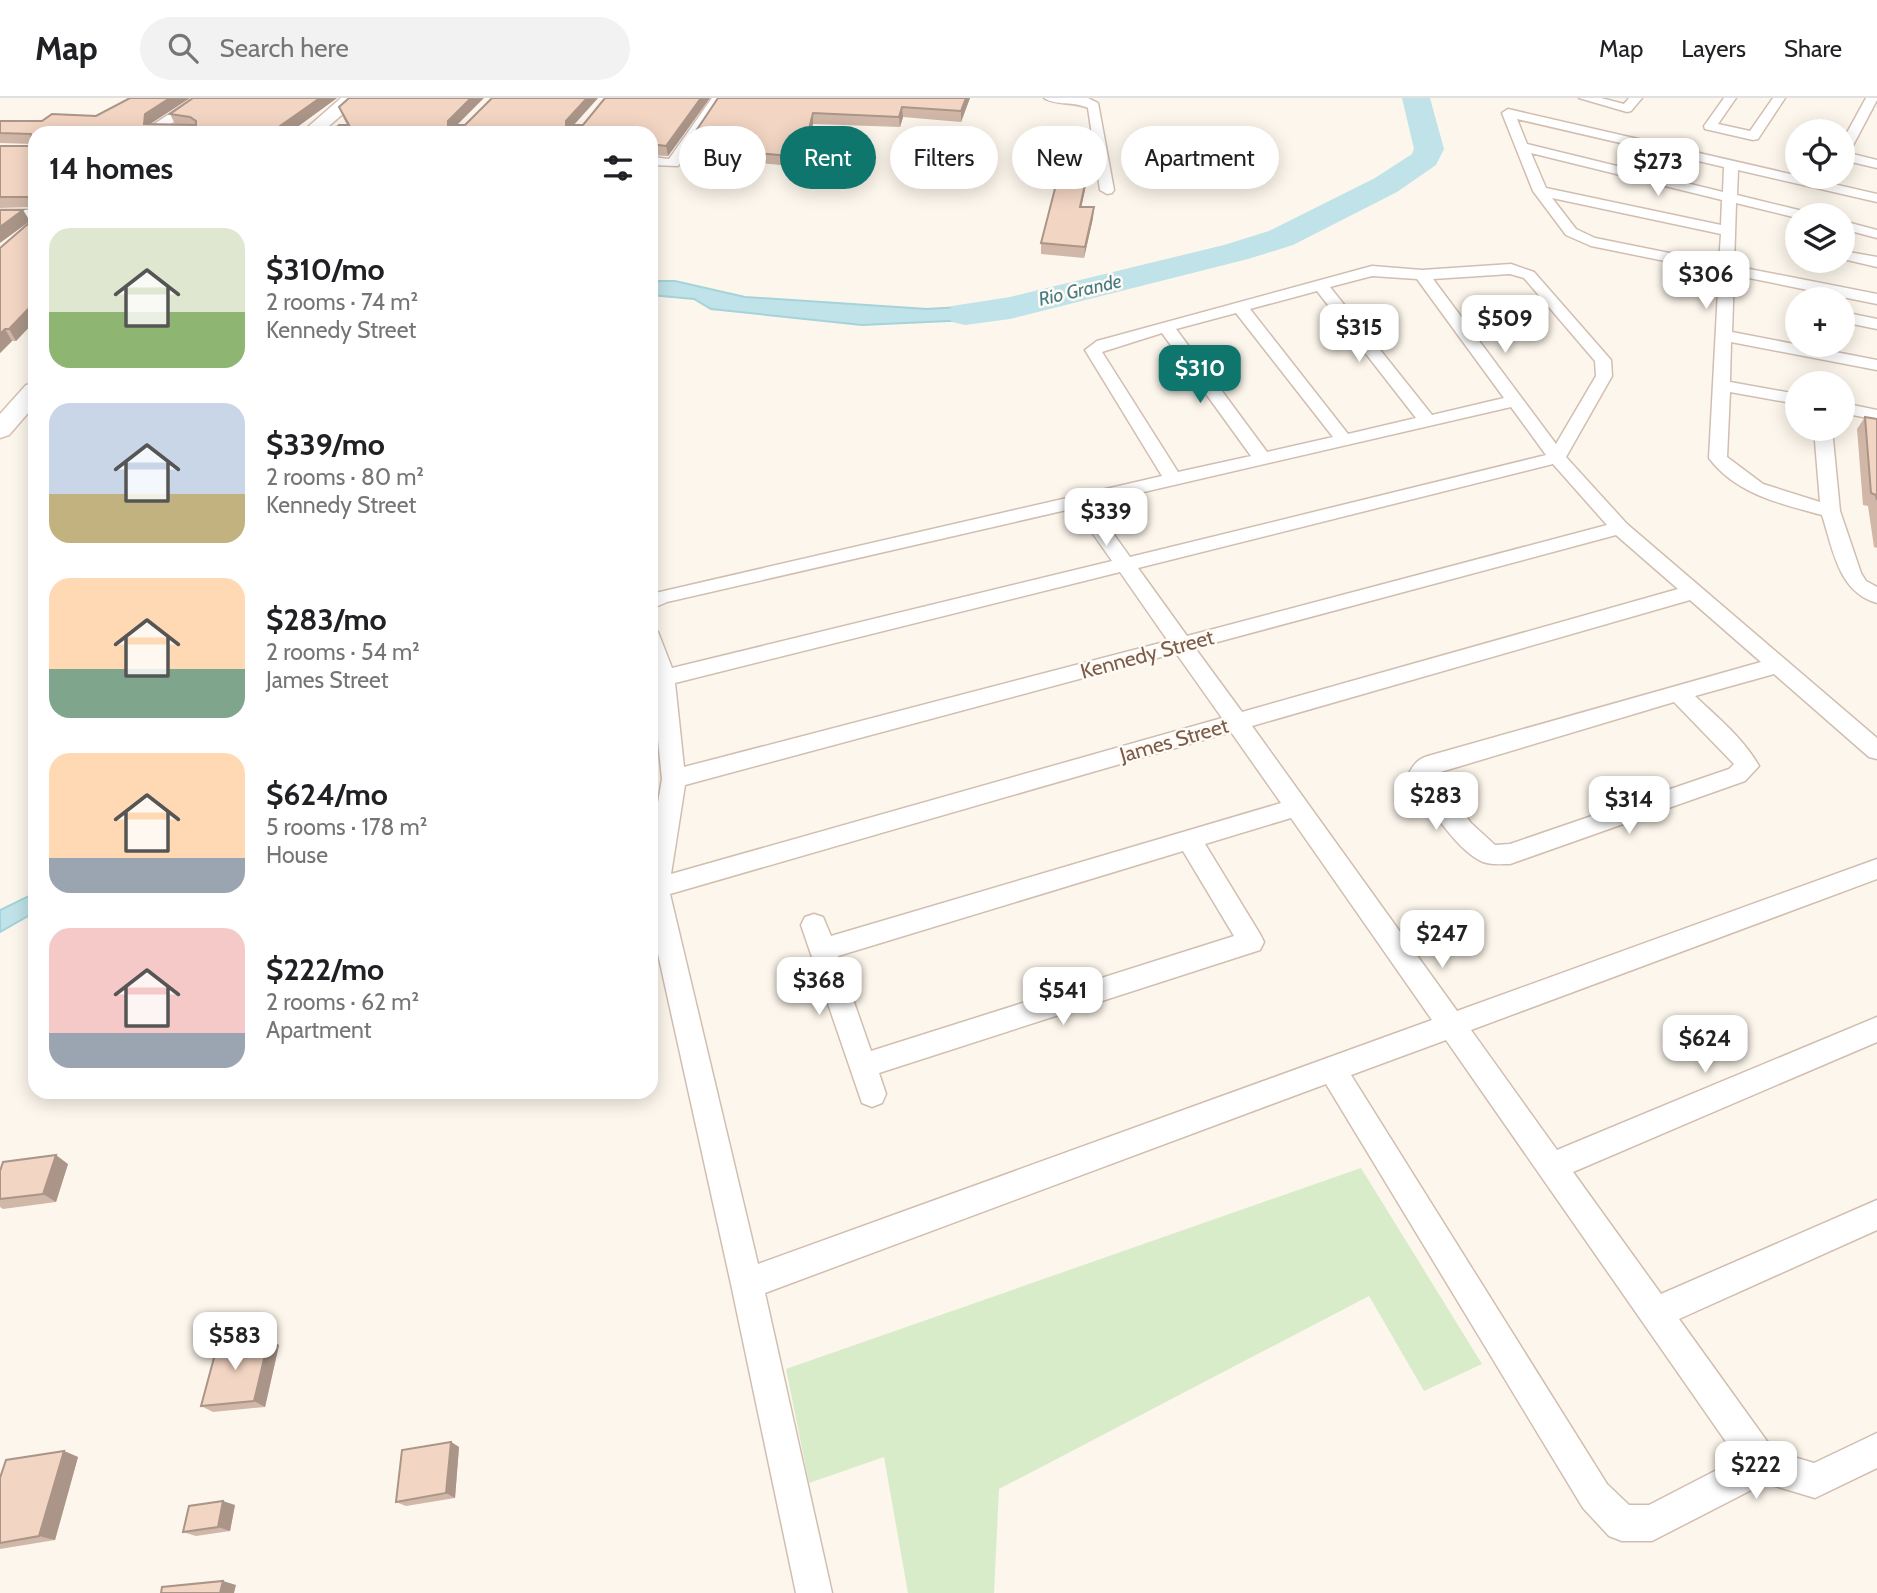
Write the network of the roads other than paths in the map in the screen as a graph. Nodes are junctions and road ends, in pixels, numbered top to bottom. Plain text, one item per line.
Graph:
1 (202, 98) edge
2 (352, 98) edge
3 (718, 98) edge
4 (1050, 98) edge
5 (1586, 98) edge
6 (1636, 98) edge
7 (1730, 98) edge
8 (1779, 98) edge
9 (1871, 107) edge
10 (162, 126) edge
11 (318, 126) edge
12 (1855, 134) edge
13 (1522, 147) junction
14 (1855, 158) edge
15 (658, 162) edge
16 (1877, 164) edge
17 (1731, 165) junction
18 (1107, 190) dead end
19 (1540, 191) junction
20 (1729, 198) junction
21 (1877, 198) edge
22 (1785, 211) edge
23 (0, 214) edge
24 (28, 214) edge
25 (1855, 228) edge
26 (1728, 231) junction
27 (1877, 234) edge
28 (1855, 257) edge
29 (1877, 262) edge
30 (1726, 269) junction
31 (1422, 275) junction
32 (1320, 285) junction
33 (1797, 287) edge
34 (1855, 297) edge
35 (1877, 299) edge
36 (1240, 307) junction
37 (1855, 319) edge
38 (1877, 324) edge
39 (1167, 328) junction
40 (1723, 335) junction
41 (1877, 365) edge
42 (1721, 385) junction
43 (1785, 397) edge
44 (28, 398) edge
45 (1515, 401) junction
46 (1855, 410) edge
47 (1877, 415) edge
48 (1427, 421) junction
49 (0, 430) edge
50 (1344, 440) junction
51 (1824, 441) edge
52 (1557, 458) junction
53 (1263, 459) junction
54 (1174, 480) junction
55 (1080, 501) junction
56 (1830, 511) junction
57 (1620, 528) junction
58 (1125, 565) junction
59 (1693, 592) junction
60 (1877, 596) edge
61 (658, 598) edge
62 (1182, 644) junction
63 (658, 659) edge
64 (1778, 665) junction
65 (664, 678) junction
66 (1680, 695) junction
67 (1237, 722) junction
68 (1877, 751) edge
69 (674, 779) junction
70 (1297, 807) junction
71 (1189, 840) junction
72 (1877, 869) edge
73 (658, 876) edge
74 (658, 887) edge
75 (658, 897) edge
76 (1452, 1025) junction
77 (1877, 1029) edge
78 (862, 1066) junction
79 (1332, 1069) junction
80 (872, 1094) dead end
81 (1552, 1167) junction
82 (1877, 1215) edge
83 (747, 1284) junction
84 (1656, 1313) junction
85 (1877, 1450) edge
86 (1763, 1465) junction
87 (814, 1593) edge

1 - 10 street
2 - 11 main road
3 - 15 street
4 - 18 street
5 - 6 street
7 - 8 street
9 - 12 street
13 - 17 street
13 - 19 street
13 - 20 street
14 - 16 street
17 - 20 street
17 - 21 street
19 - 26 street
19 - 30 street
20 - 22 street
20 - 26 street
23 - 24 street
25 - 27 street
26 - 30 street
28 - 29 street
30 - 33 street
30 - 40 street
31 - 32 street
31 - 45 street
31 - 52 street
32 - 36 street
32 - 48 street
34 - 35 street
36 - 39 street
36 - 50 street
37 - 38 street
39 - 53 street
39 - 54 street
40 - 41 street
40 - 42 street
42 - 43 street
42 - 56 street
44 - 49 main road
45 - 48 street
45 - 52 street
46 - 47 street
48 - 50 street
50 - 53 street
51 - 56 street
52 - 57 street
52 - 58 street
53 - 54 street
54 - 55 street
55 - 58 street
55 - 61 street
56 - 60 street
57 - 59 street
57 - 62 street, Kennedy Street
58 - 62 street
58 - 65 street
59 - 64 street
59 - 67 street, James Street
62 - 67 street
62 - 69 street, Kennedy Street
63 - 65 street
64 - 66 street
64 - 68 street
65 - 69 street
66 - 66 street
67 - 70 street
67 - 74 street, James Street
69 - 73 street
70 - 71 street
70 - 76 street
71 - 78 street
71 - 78 street
72 - 76 street
75 - 83 street
76 - 79 street
76 - 81 street
77 - 81 street
78 - 80 street
79 - 83 street
79 - 86 street
81 - 84 street
82 - 84 street
83 - 87 street
84 - 86 street
85 - 86 street

